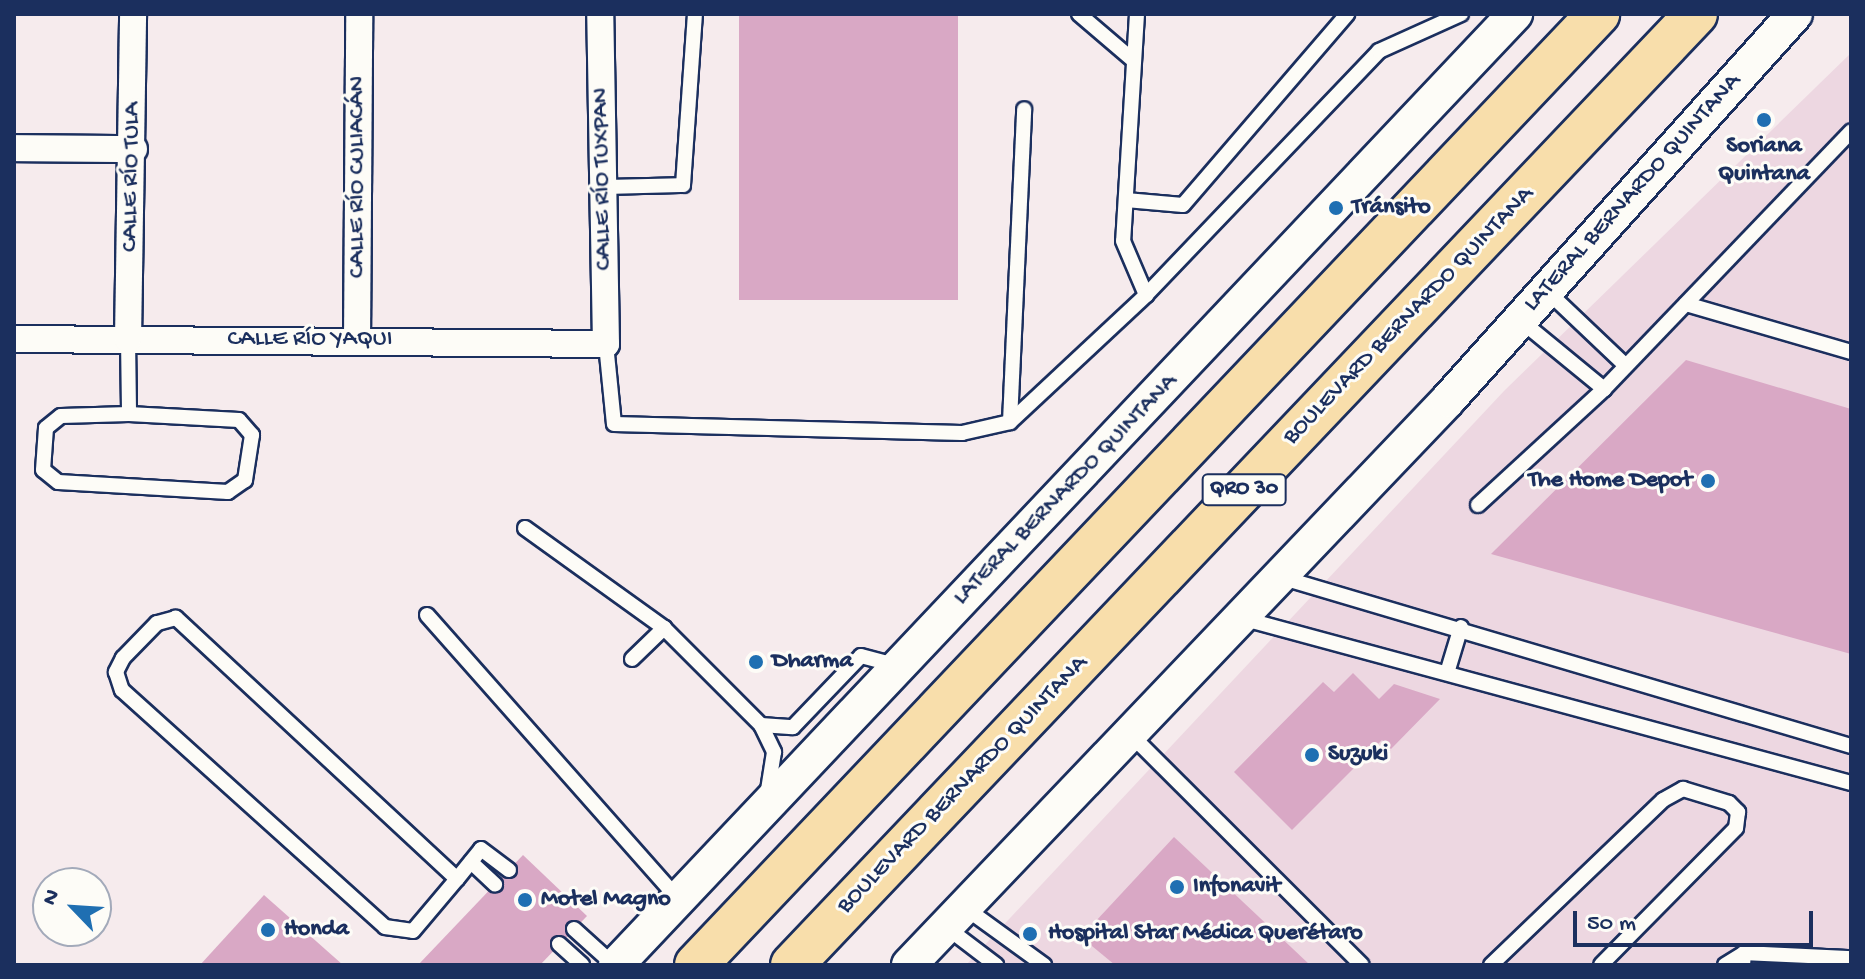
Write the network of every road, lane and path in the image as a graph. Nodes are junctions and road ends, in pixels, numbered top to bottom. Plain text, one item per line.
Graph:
1 (133, 14) edge
2 (359, 14) edge
3 (600, 14) edge
4 (695, 14) edge
5 (1079, 14) edge
6 (1137, 14) edge
7 (1347, 14) edge
8 (1461, 14) edge
9 (1515, 14) edge
10 (1598, 14) edge
11 (1696, 14) edge
12 (1792, 16) edge
13 (1134, 61) junction
14 (1024, 109) dead end
15 (1851, 131) edge
16 (14, 148) edge
17 (134, 149) junction
18 (603, 187) junction
19 (1126, 200) junction
20 (1546, 290) junction
21 (1146, 295) junction
22 (1686, 304) junction
23 (1519, 319) junction
24 (14, 339) edge
25 (128, 339) junction
26 (357, 341) junction
27 (606, 344) junction
28 (1851, 352) edge
29 (1626, 366) junction
30 (1604, 389) junction
31 (129, 414) junction
32 (1010, 422) junction
33 (1478, 505) dead end
34 (525, 528) dead end
35 (1280, 577) junction
36 (427, 615) dead end
37 (1240, 618) junction
38 (1461, 627) junction
39 (664, 628) junction
40 (632, 659) dead end
41 (898, 666) junction
42 (1447, 673) junction
43 (761, 725) junction
44 (1130, 733) junction
45 (1851, 746) edge
46 (1851, 783) edge
47 (763, 807) junction
48 (471, 862) junction
49 (509, 870) dead end
50 (457, 879) junction
51 (495, 884) dead end
52 (677, 898) junction
53 (955, 917) junction
54 (574, 929) dead end
55 (559, 944) dead end
56 (1505, 952) junction
57 (1851, 958) edge
58 (1744, 959) edge
59 (582, 965) edge
60 (615, 965) edge
61 (696, 965) edge
62 (792, 965) edge
63 (909, 965) edge
64 (996, 965) edge
65 (1044, 965) edge
66 (1362, 965) edge
67 (1491, 965) edge
68 (1517, 965) edge
69 (1601, 965) edge
70 (1725, 965) edge

1 - 17 street, CALLE RÍO TULA
2 - 26 street, CALLE RÍO CULIACÁN
3 - 18 street, CALLE RÍO TUXPAN
4 - 18 lane
5 - 13 lane
6 - 13 lane
7 - 19 lane
8 - 21 lane
9 - 41 street, LATERAL BERNARDO QUINTANA
10 - 61 main road, QRO 30
11 - 62 main road, BOULEVARD BERNARDO QUINTANA / QRO 30
12 - 20 street, LATERAL BERNARDO QUINTANA
13 - 19 lane
14 - 32 lane
15 - 22 lane
16 - 17 street
17 - 25 street, CALLE RÍO TULA
18 - 27 street, CALLE RÍO TUXPAN
19 - 21 lane
20 - 23 street, LATERAL BERNARDO QUINTANA
20 - 29 lane
21 - 32 lane
22 - 28 lane
22 - 29 lane
23 - 30 lane
23 - 35 street, LATERAL BERNARDO QUINTANA
24 - 25 street, CALLE RÍO YAQUI
25 - 26 street, CALLE RÍO YAQUI
25 - 31 lane
26 - 27 street, CALLE RÍO YAQUI
27 - 32 lane
29 - 30 lane
30 - 33 lane
31 - 31 lane
34 - 39 lane
35 - 37 street, LATERAL BERNARDO QUINTANA
35 - 38 lane
36 - 52 lane
37 - 42 lane
37 - 44 street, LATERAL BERNARDO QUINTANA
38 - 42 lane
38 - 45 lane
39 - 40 lane
39 - 43 lane
41 - 43 lane
41 - 47 street, LATERAL BERNARDO QUINTANA
42 - 46 lane
43 - 47 lane
44 - 53 street, LATERAL BERNARDO QUINTANA
44 - 66 lane
47 - 52 street, LATERAL BERNARDO QUINTANA
48 - 49 lane
48 - 50 lane
48 - 51 lane
50 - 50 lane
52 - 60 street, LATERAL BERNARDO QUINTANA
53 - 63 street, LATERAL BERNARDO QUINTANA
53 - 64 lane
53 - 65 lane
54 - 60 lane
55 - 59 lane
56 - 67 lane
56 - 68 lane
56 - 69 lane
57 - 58 lane
58 - 70 lane

